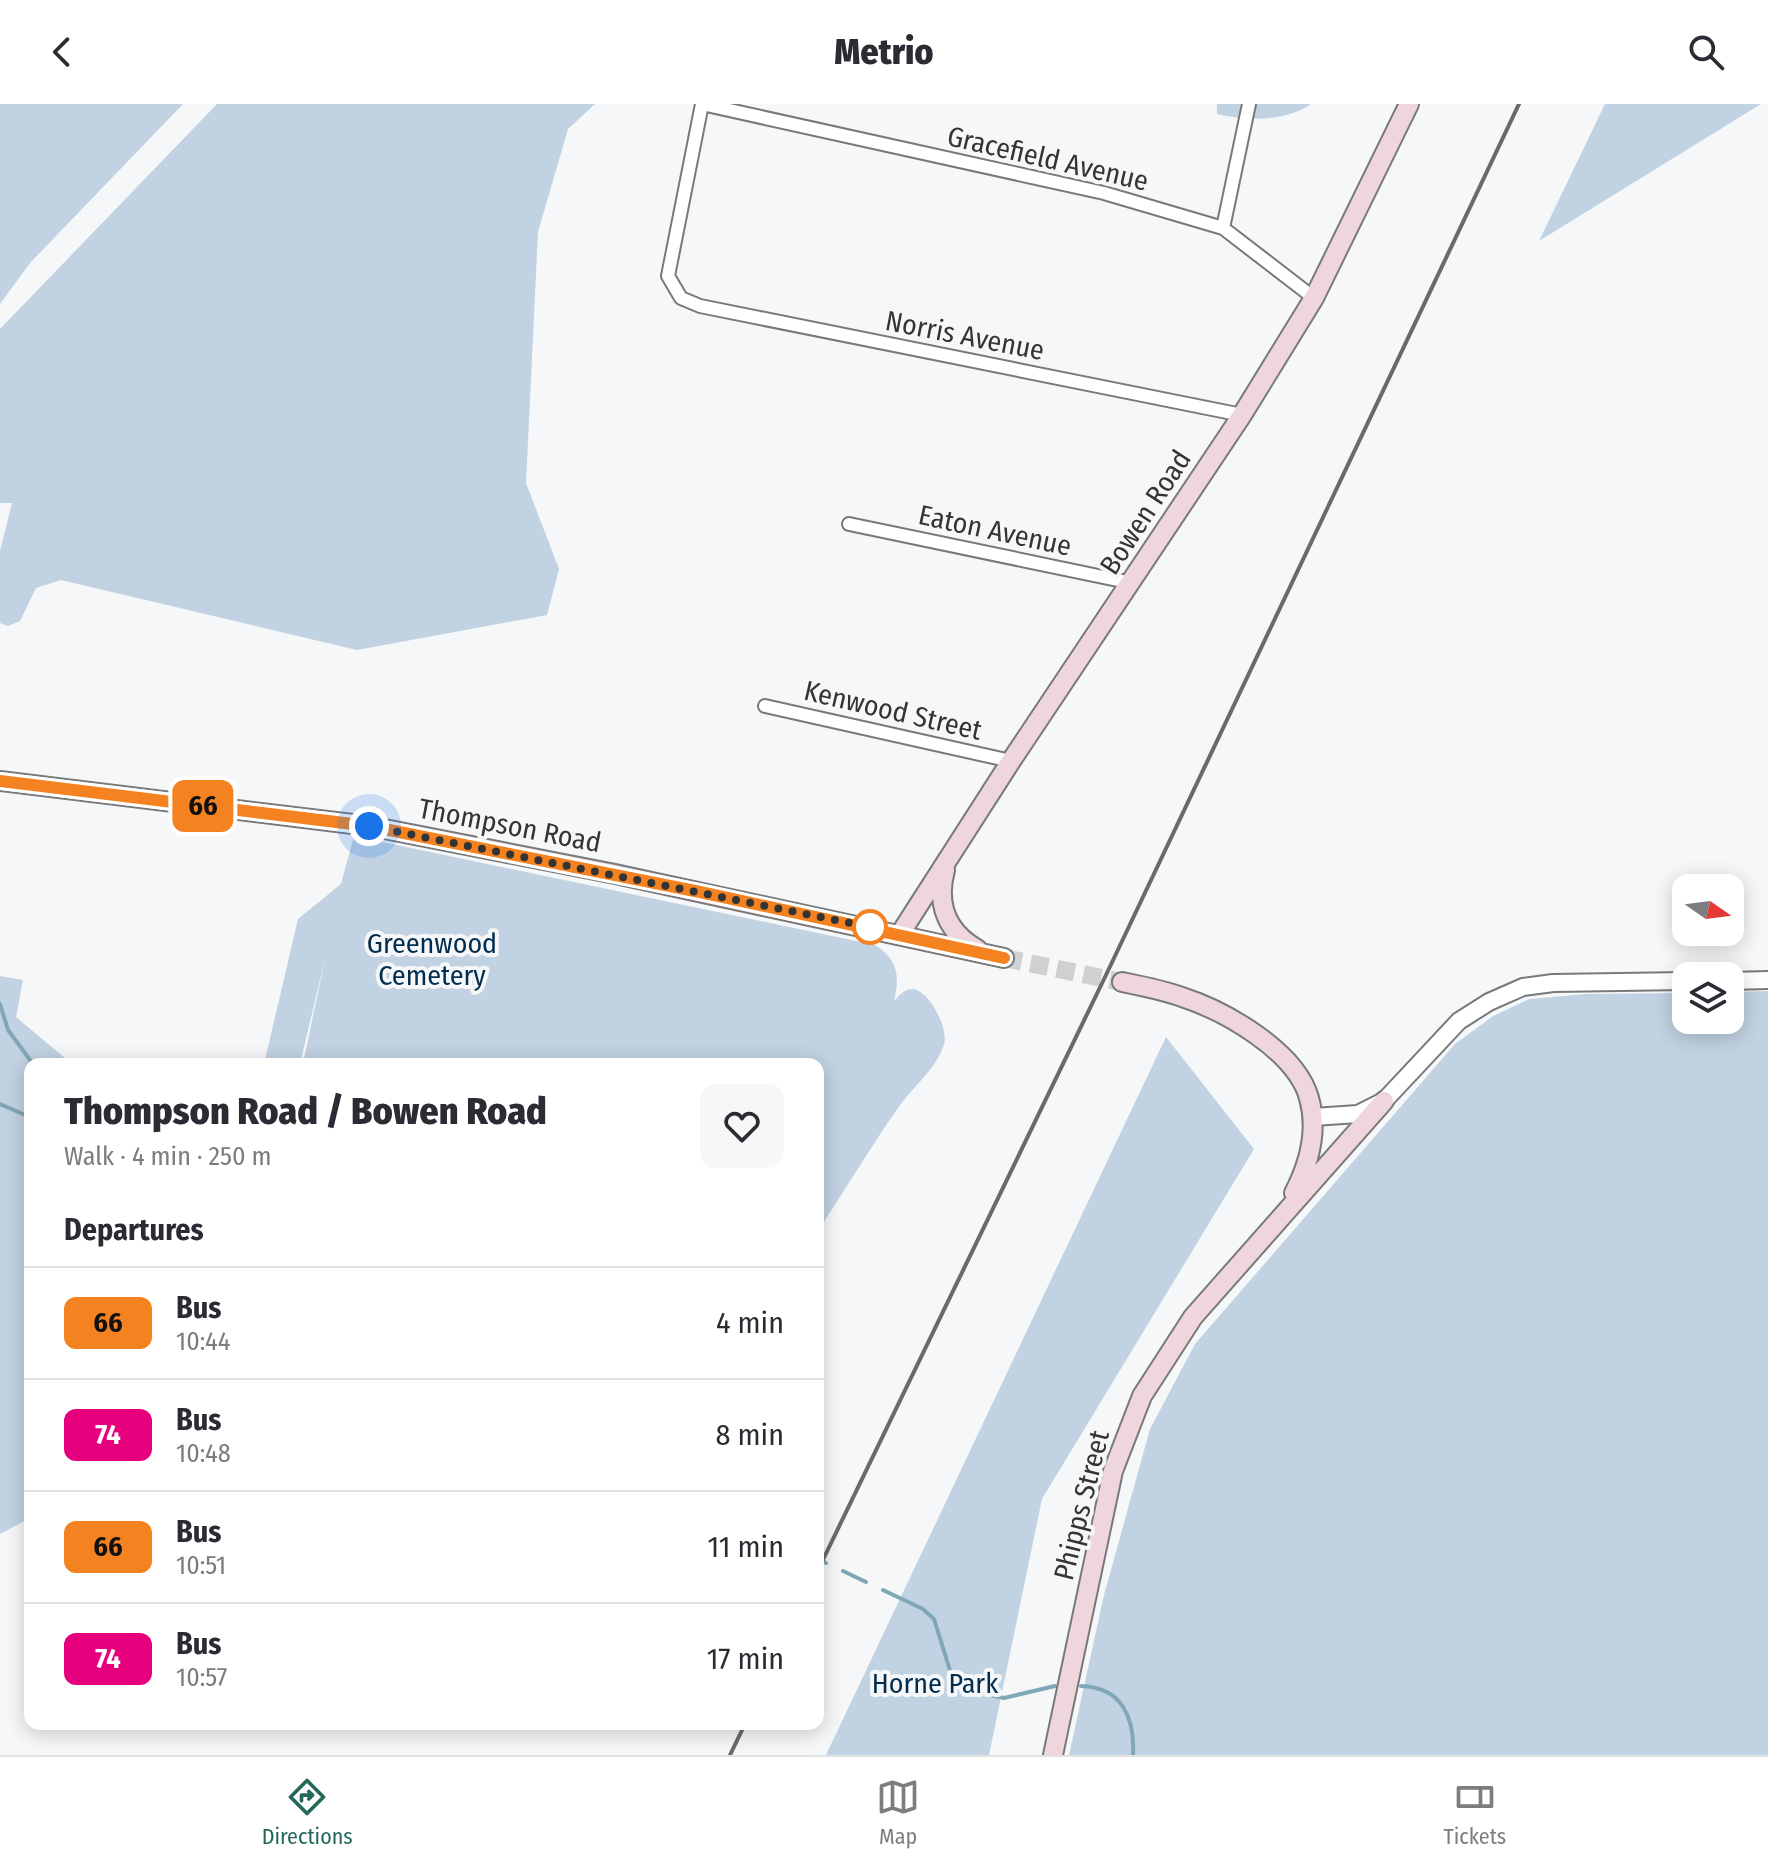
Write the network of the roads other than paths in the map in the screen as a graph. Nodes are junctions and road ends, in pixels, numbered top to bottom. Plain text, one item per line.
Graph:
1 (702, 104) edge
2 (1249, 104) edge
3 (1409, 104) edge
4 (1223, 228) junction
5 (1314, 298) junction
6 (1242, 415) junction
7 (849, 524) dead end
8 (1132, 583) junction
9 (765, 706) dead end
10 (1011, 761) junction
11 (0, 781) edge
12 (958, 842) junction
13 (900, 934) junction
14 (1768, 980) edge
15 (1672, 981) edge
16 (1744, 981) edge
17 (1122, 982) tunnel mouth
18 (1384, 1101) junction
19 (1313, 1117) junction
20 (1278, 1219) junction
21 (1053, 1755) edge

1 - 4 street, Gracefield Avenue
1 - 6 street, Norris Avenue
2 - 4 street
3 - 5 main road, Bowen Road
4 - 5 street, Gracefield Avenue
5 - 6 main road, Bowen Road
6 - 8 main road, Bowen Road
7 - 8 street, Eaton Avenue
8 - 10 main road, Bowen Road
9 - 10 street, Kenwood Street
10 - 12 main road, Bowen Road
11 - 13 main road, Thompson Road
12 - 13 main road, Bowen Road
12 - 13 main road, Thompson Road
14 - 16 street
15 - 18 street
17 - 19 main road
18 - 19 street
18 - 20 main road
19 - 20 main road
20 - 21 main road, Phipps Street

